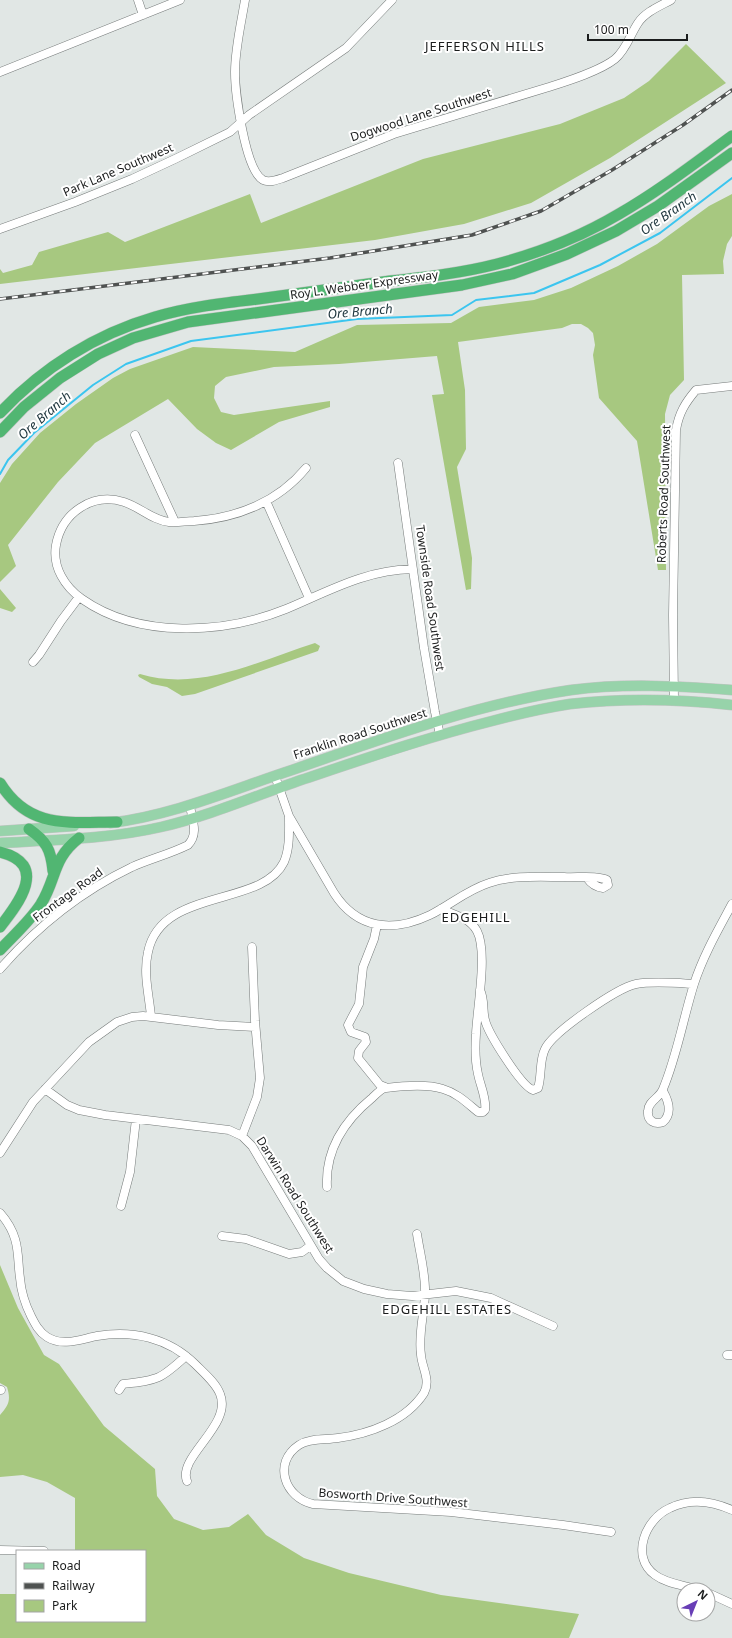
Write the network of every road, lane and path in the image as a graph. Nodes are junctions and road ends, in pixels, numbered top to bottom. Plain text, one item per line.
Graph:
1 (138, 0) edge
2 (180, 0) edge
3 (245, 0) edge
4 (392, 0) edge
5 (671, 0) edge
6 (143, 15) junction
7 (0, 72) edge
8 (240, 123) junction
9 (732, 136) edge
10 (732, 153) edge
11 (0, 230) edge
12 (732, 386) edge
13 (0, 413) edge
14 (0, 432) edge
15 (135, 435) dead end
16 (398, 463) dead end
17 (306, 468) dead end
18 (266, 501) junction
19 (176, 522) junction
20 (413, 569) junction
21 (79, 597) junction
22 (309, 598) junction
23 (33, 662) dead end
24 (674, 686) junction
25 (732, 690) edge
26 (674, 699) junction
27 (732, 705) edge
28 (437, 722) junction
29 (440, 735) junction
30 (275, 776) junction
31 (0, 782) edge
32 (279, 788) junction
33 (190, 806) junction
34 (289, 816) junction
35 (192, 818) junction
36 (117, 822) junction
37 (29, 829) junction
38 (0, 831) edge
39 (79, 838) junction
40 (44, 840) junction
41 (0, 843) edge
42 (0, 852) edge
43 (54, 871) junction
44 (587, 878) dead end
45 (732, 904) edge
46 (441, 909) junction
47 (377, 925) junction
48 (0, 927) edge
49 (252, 947) dead end
50 (0, 950) edge
51 (0, 969) edge
52 (694, 984) junction
53 (480, 989) junction
54 (151, 1016) junction
55 (255, 1027) junction
56 (385, 1087) junction
57 (45, 1089) junction
58 (663, 1091) dead end
59 (136, 1119) junction
60 (242, 1136) junction
61 (0, 1153) edge
62 (327, 1187) dead end
63 (121, 1206) dead end
64 (0, 1213) edge
65 (417, 1234) dead end
66 (222, 1236) dead end
67 (310, 1246) junction
68 (425, 1296) junction
69 (553, 1326) dead end
70 (186, 1356) junction
71 (118, 1390) dead end
72 (188, 1481) dead end
73 (732, 1510) edge
74 (611, 1532) dead end
75 (0, 1550) edge
76 (16, 1550) edge
77 (676, 1583) edge
78 (716, 1597) edge
79 (732, 1604) edge

1 - 6 street
2 - 6 street
3 - 8 street, Dogwood Lane Southwest
4 - 8 street, Park Lane Southwest
5 - 8 street, Dogwood Lane Southwest
6 - 7 street
8 - 11 street, Park Lane Southwest
9 - 13 highway, Roy L. Webber Expressway
10 - 14 highway, Roy L. Webber Expressway
12 - 24 street, Roberts Road Southwest
15 - 19 street
16 - 20 street, Townside Road Southwest
17 - 18 street
18 - 19 street
18 - 22 street
19 - 21 street
20 - 22 street
20 - 28 street, Townside Road Southwest
21 - 22 street
21 - 23 street
24 - 25 main road, Franklin Road Southwest
24 - 26 street
24 - 28 main road, Franklin Road Southwest
26 - 27 main road, Franklin Road Southwest
26 - 29 main road, Franklin Road Southwest
28 - 29 street, Townside Road Southwest
28 - 30 main road, Franklin Road Southwest
29 - 32 main road, Franklin Road Southwest
30 - 32 street
30 - 33 main road, Franklin Road Southwest
31 - 36 highway
32 - 34 street
32 - 35 main road, Franklin Road Southwest
33 - 35 street, Frontage Road
33 - 36 main road, Franklin Road Southwest
34 - 47 street
34 - 54 street
35 - 39 main road, Franklin Road Southwest
35 - 51 street, Frontage Road
36 - 37 main road, Franklin Road Southwest
37 - 38 main road, Franklin Road Southwest
37 - 40 highway
39 - 40 main road, Franklin Road Southwest
39 - 43 highway
40 - 41 main road, Franklin Road Southwest
40 - 43 highway
42 - 48 highway
43 - 50 highway
44 - 46 street
45 - 52 street
46 - 47 street
46 - 53 street
47 - 56 street
49 - 55 street, Darwin Road Southwest
52 - 53 street
52 - 58 street
53 - 56 street
54 - 55 street
54 - 57 street
55 - 60 street, Darwin Road Southwest
56 - 62 street
57 - 59 street
57 - 61 street
59 - 60 street
59 - 63 street
60 - 67 street, Darwin Road Southwest
64 - 70 street
65 - 68 street, Bosworth Drive Southwest
66 - 67 street
67 - 68 street, Darwin Road Southwest
68 - 69 street, Darwin Road Southwest
68 - 74 street, Bosworth Drive Southwest
70 - 71 street
70 - 72 street
73 - 77 street
75 - 76 street
78 - 79 street

